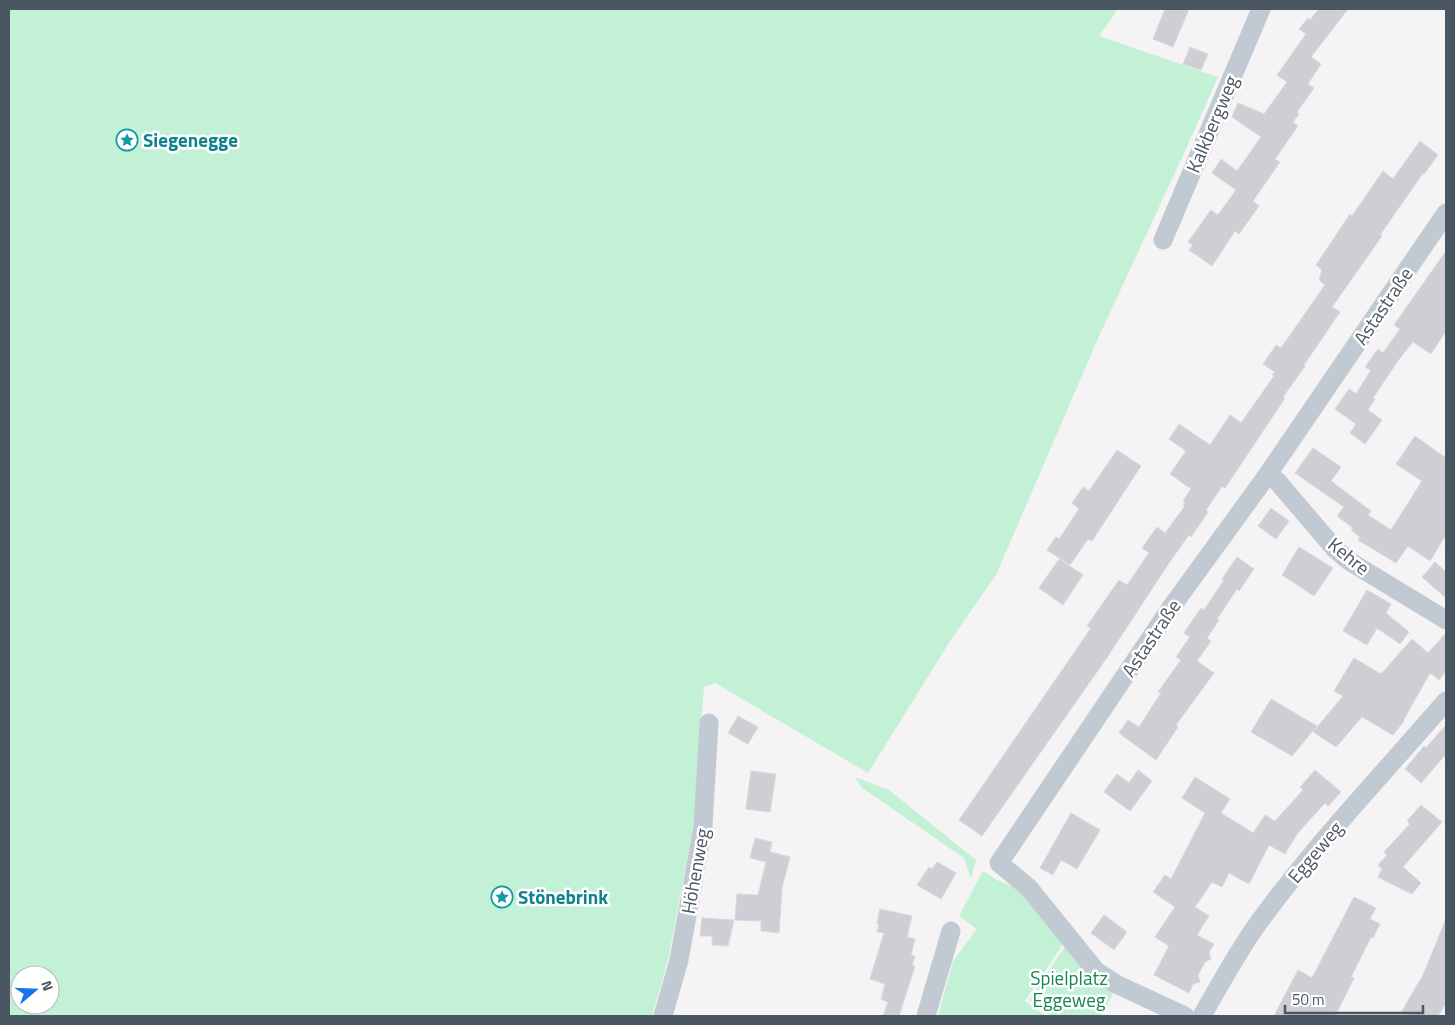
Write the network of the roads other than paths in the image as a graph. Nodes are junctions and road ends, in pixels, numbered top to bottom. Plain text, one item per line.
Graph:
1 (1261, 9) edge
2 (1446, 213) edge
3 (1163, 240) dead end
4 (1268, 474) junction
5 (1446, 620) edge
6 (1446, 701) edge
7 (709, 722) dead end
8 (951, 931) dead end
9 (663, 1016) edge
10 (926, 1016) edge
11 (1185, 1016) edge
12 (1202, 1016) edge

1 - 3 street, Kalkbergweg
2 - 4 street, Astastraße
4 - 5 street, Kehre
4 - 11 street, Astastraße
6 - 12 street, Eggeweg
7 - 9 street, Höhenweg
8 - 10 street

